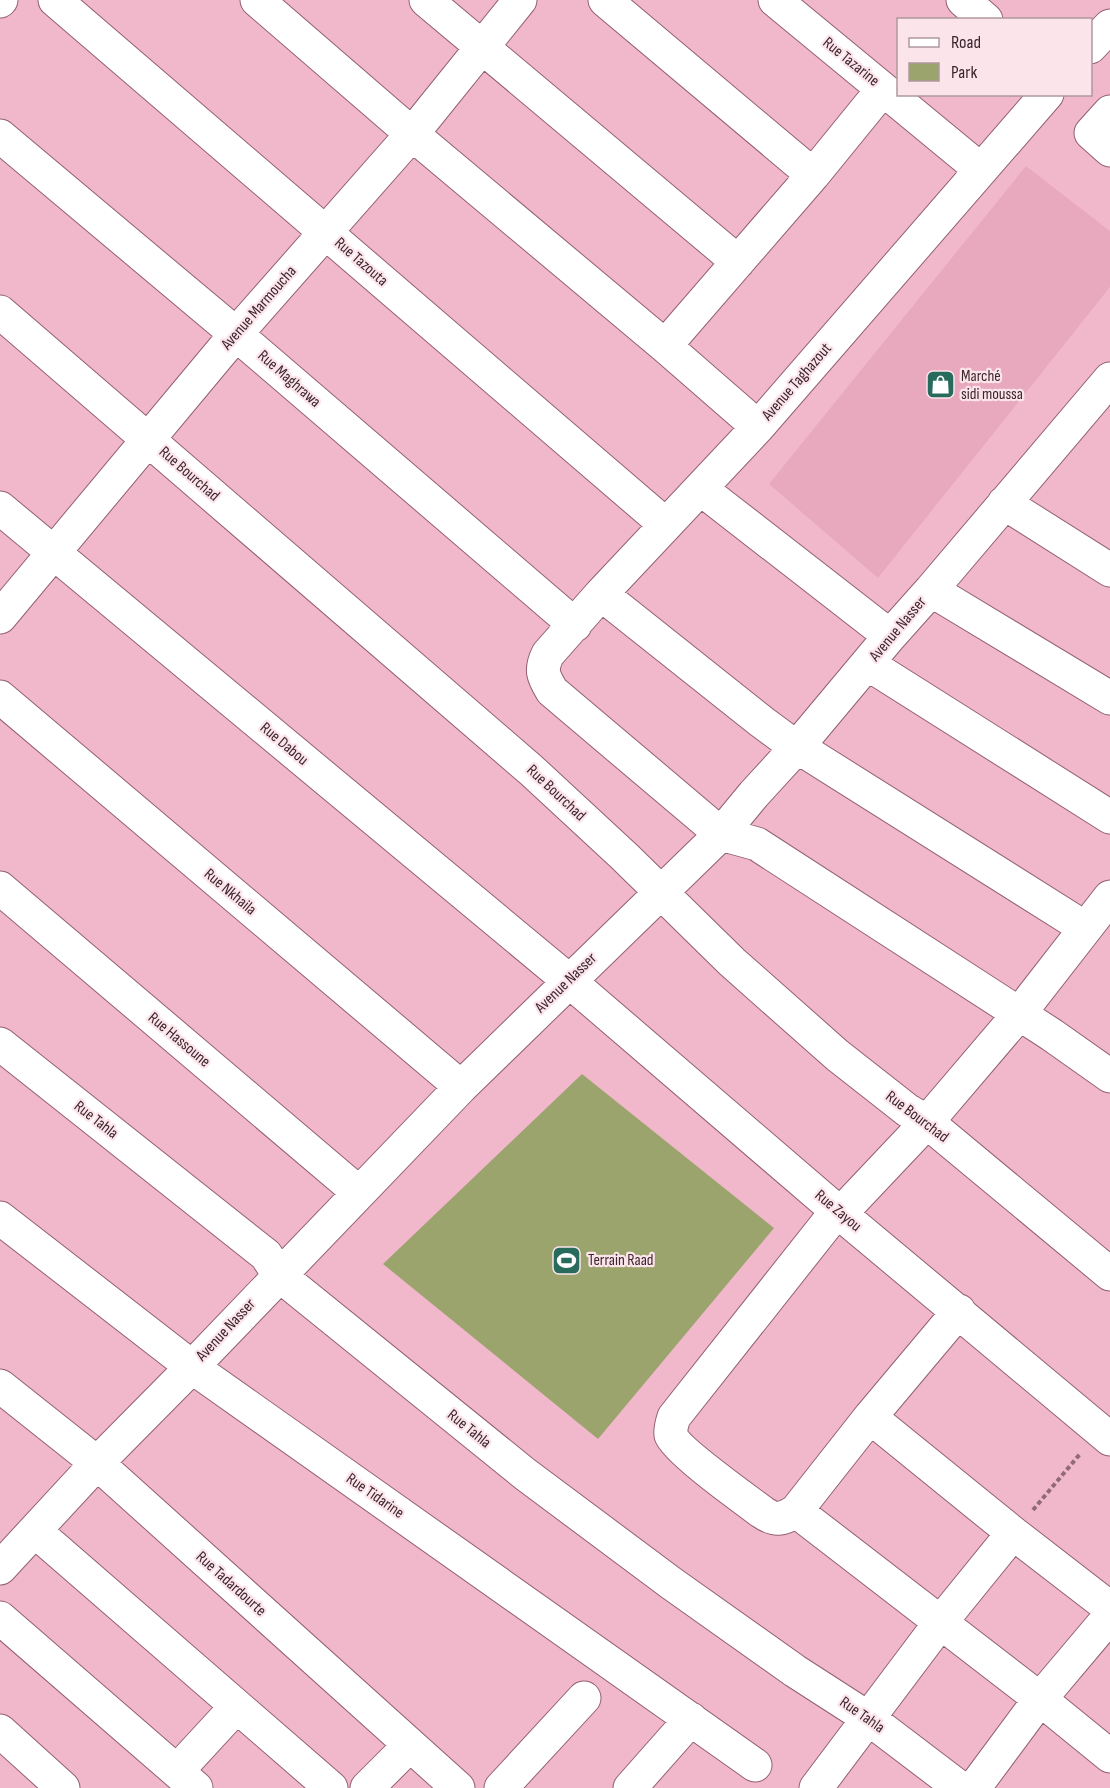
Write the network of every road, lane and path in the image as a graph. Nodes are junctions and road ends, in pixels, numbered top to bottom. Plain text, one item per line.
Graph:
1 (55, 0) edge
2 (257, 0) edge
3 (426, 0) edge
4 (520, 0) edge
5 (605, 0) edge
6 (775, 0) edge
7 (963, 0) edge
8 (984, 18) edge
9 (1110, 26) edge
10 (1092, 45) edge
11 (482, 48) junction
12 (883, 89) junction
13 (1045, 96) edge
14 (1110, 112) edge
15 (412, 134) junction
16 (0, 136) edge
17 (1110, 150) edge
18 (981, 170) junction
19 (813, 175) junction
20 (326, 232) junction
21 (738, 262) junction
22 (0, 312) edge
23 (236, 334) junction
24 (666, 346) junction
25 (1110, 379) edge
26 (758, 427) junction
27 (148, 439) junction
28 (701, 489) junction
29 (1004, 503) junction
30 (0, 508) edge
31 (666, 525) junction
32 (53, 552) junction
33 (1110, 570) edge
34 (931, 590) junction
35 (601, 594) junction
36 (0, 617) edge
37 (575, 625) junction
38 (890, 636) junction
39 (868, 664) junction
40 (0, 697) edge
41 (1110, 698) edge
42 (798, 746) junction
43 (1110, 818) edge
44 (721, 834) junction
45 (0, 888) edge
46 (660, 891) junction
47 (1109, 901) edge
48 (1085, 928) junction
49 (568, 980) junction
50 (1019, 1014) junction
51 (0, 1044) edge
52 (1110, 1076) edge
53 (461, 1086) junction
54 (927, 1122) junction
55 (358, 1192) junction
56 (839, 1212) junction
57 (0, 1218) edge
58 (1110, 1274) edge
59 (279, 1275) junction
60 (959, 1311) junction
61 (192, 1367) junction
62 (0, 1386) edge
63 (870, 1417) junction
64 (1105, 1434) edge
65 (97, 1463) junction
66 (796, 1511) junction
67 (34, 1531) junction
68 (1013, 1533) junction
69 (4, 1558) edge
70 (1110, 1608) edge
71 (1110, 1616) edge
72 (0, 1618) edge
73 (940, 1623) junction
74 (584, 1698) dead end
75 (1040, 1699) junction
76 (236, 1707) junction
77 (868, 1718) junction
78 (691, 1719) junction
79 (0, 1731) edge
80 (410, 1745) junction
81 (1110, 1756) edge
82 (755, 1765) dead end
83 (187, 1780) edge
84 (63, 1788) edge
85 (331, 1788) edge
86 (367, 1788) edge
87 (458, 1788) edge
88 (501, 1788) edge
89 (630, 1788) edge
90 (816, 1788) edge
91 (960, 1788) edge
92 (974, 1788) edge

1 - 20 street, Rue Tazouta
2 - 15 street
3 - 11 street
4 - 11 street, Avenue Marmoucha
5 - 19 street
6 - 12 street, Rue Tazarine
7 - 8 street
9 - 10 street
11 - 15 street, Avenue Marmoucha
11 - 21 street
12 - 18 street, Rue Tazarine
12 - 19 street
13 - 18 street, Avenue Taghazout
14 - 17 street
15 - 20 street, Avenue Marmoucha
15 - 24 street
16 - 23 street, Rue Maghrawa
18 - 26 street, Avenue Taghazout
19 - 21 street
20 - 23 street, Avenue Marmoucha
20 - 31 street, Rue Tazouta
21 - 24 street
22 - 27 street, Rue Bourchad
23 - 27 street, Avenue Marmoucha
23 - 37 street, Rue Maghrawa
24 - 26 street
25 - 29 street, Avenue Nasser
26 - 28 street, Avenue Taghazout
27 - 32 street, Avenue Marmoucha
27 - 46 street, Rue Bourchad
28 - 31 street, Avenue Taghazout
28 - 38 street
29 - 33 street
29 - 34 street, Avenue Nasser
30 - 32 street, Rue Dabou
31 - 35 street, Avenue Taghazout
32 - 36 street, Avenue Marmoucha
32 - 49 street, Rue Dabou
34 - 38 street, Avenue Nasser
34 - 41 street
35 - 37 street, Avenue Taghazout
35 - 42 street
37 - 44 street, Avenue Taghazout
38 - 39 street, Avenue Nasser
39 - 42 street, Avenue Nasser
39 - 43 street
40 - 53 street, Rue Nkhaila
42 - 44 street, Avenue Nasser
42 - 48 street
44 - 46 street, Avenue Nasser
44 - 50 street
45 - 55 street, Rue Hassoune
46 - 49 street, Avenue Nasser
46 - 54 street, Rue Bourchad
47 - 48 street
48 - 50 street
49 - 53 street, Avenue Nasser
49 - 56 street, Rue Zayou
50 - 52 street
50 - 54 street
51 - 59 street, Rue Tahla
53 - 55 street, Avenue Nasser
54 - 56 street
54 - 58 street, Rue Bourchad
55 - 59 street, Avenue Nasser
56 - 60 street, Rue Zayou
56 - 66 street
57 - 61 street, Rue Tidarine
59 - 61 street, Avenue Nasser
59 - 77 street, Rue Tahla
60 - 63 street
60 - 64 street, Rue Zayou
61 - 65 street, Avenue Nasser
61 - 78 street, Rue Tidarine
62 - 65 street, Rue Tadardourte
63 - 66 street
63 - 68 street
64 - 68 path
65 - 67 street, Avenue Nasser
65 - 80 street, Rue Tadardourte
66 - 73 street
67 - 69 street, Avenue Nasser
67 - 76 street
68 - 70 street
68 - 73 street
71 - 75 street
72 - 83 street
73 - 75 street
73 - 77 street
74 - 88 street
75 - 81 street
75 - 92 street
76 - 83 street
76 - 85 street
77 - 90 street
77 - 91 street, Rue Tahla
78 - 82 street, Rue Tidarine
78 - 89 street
79 - 84 street
80 - 86 street
80 - 87 street, Rue Tadardourte

